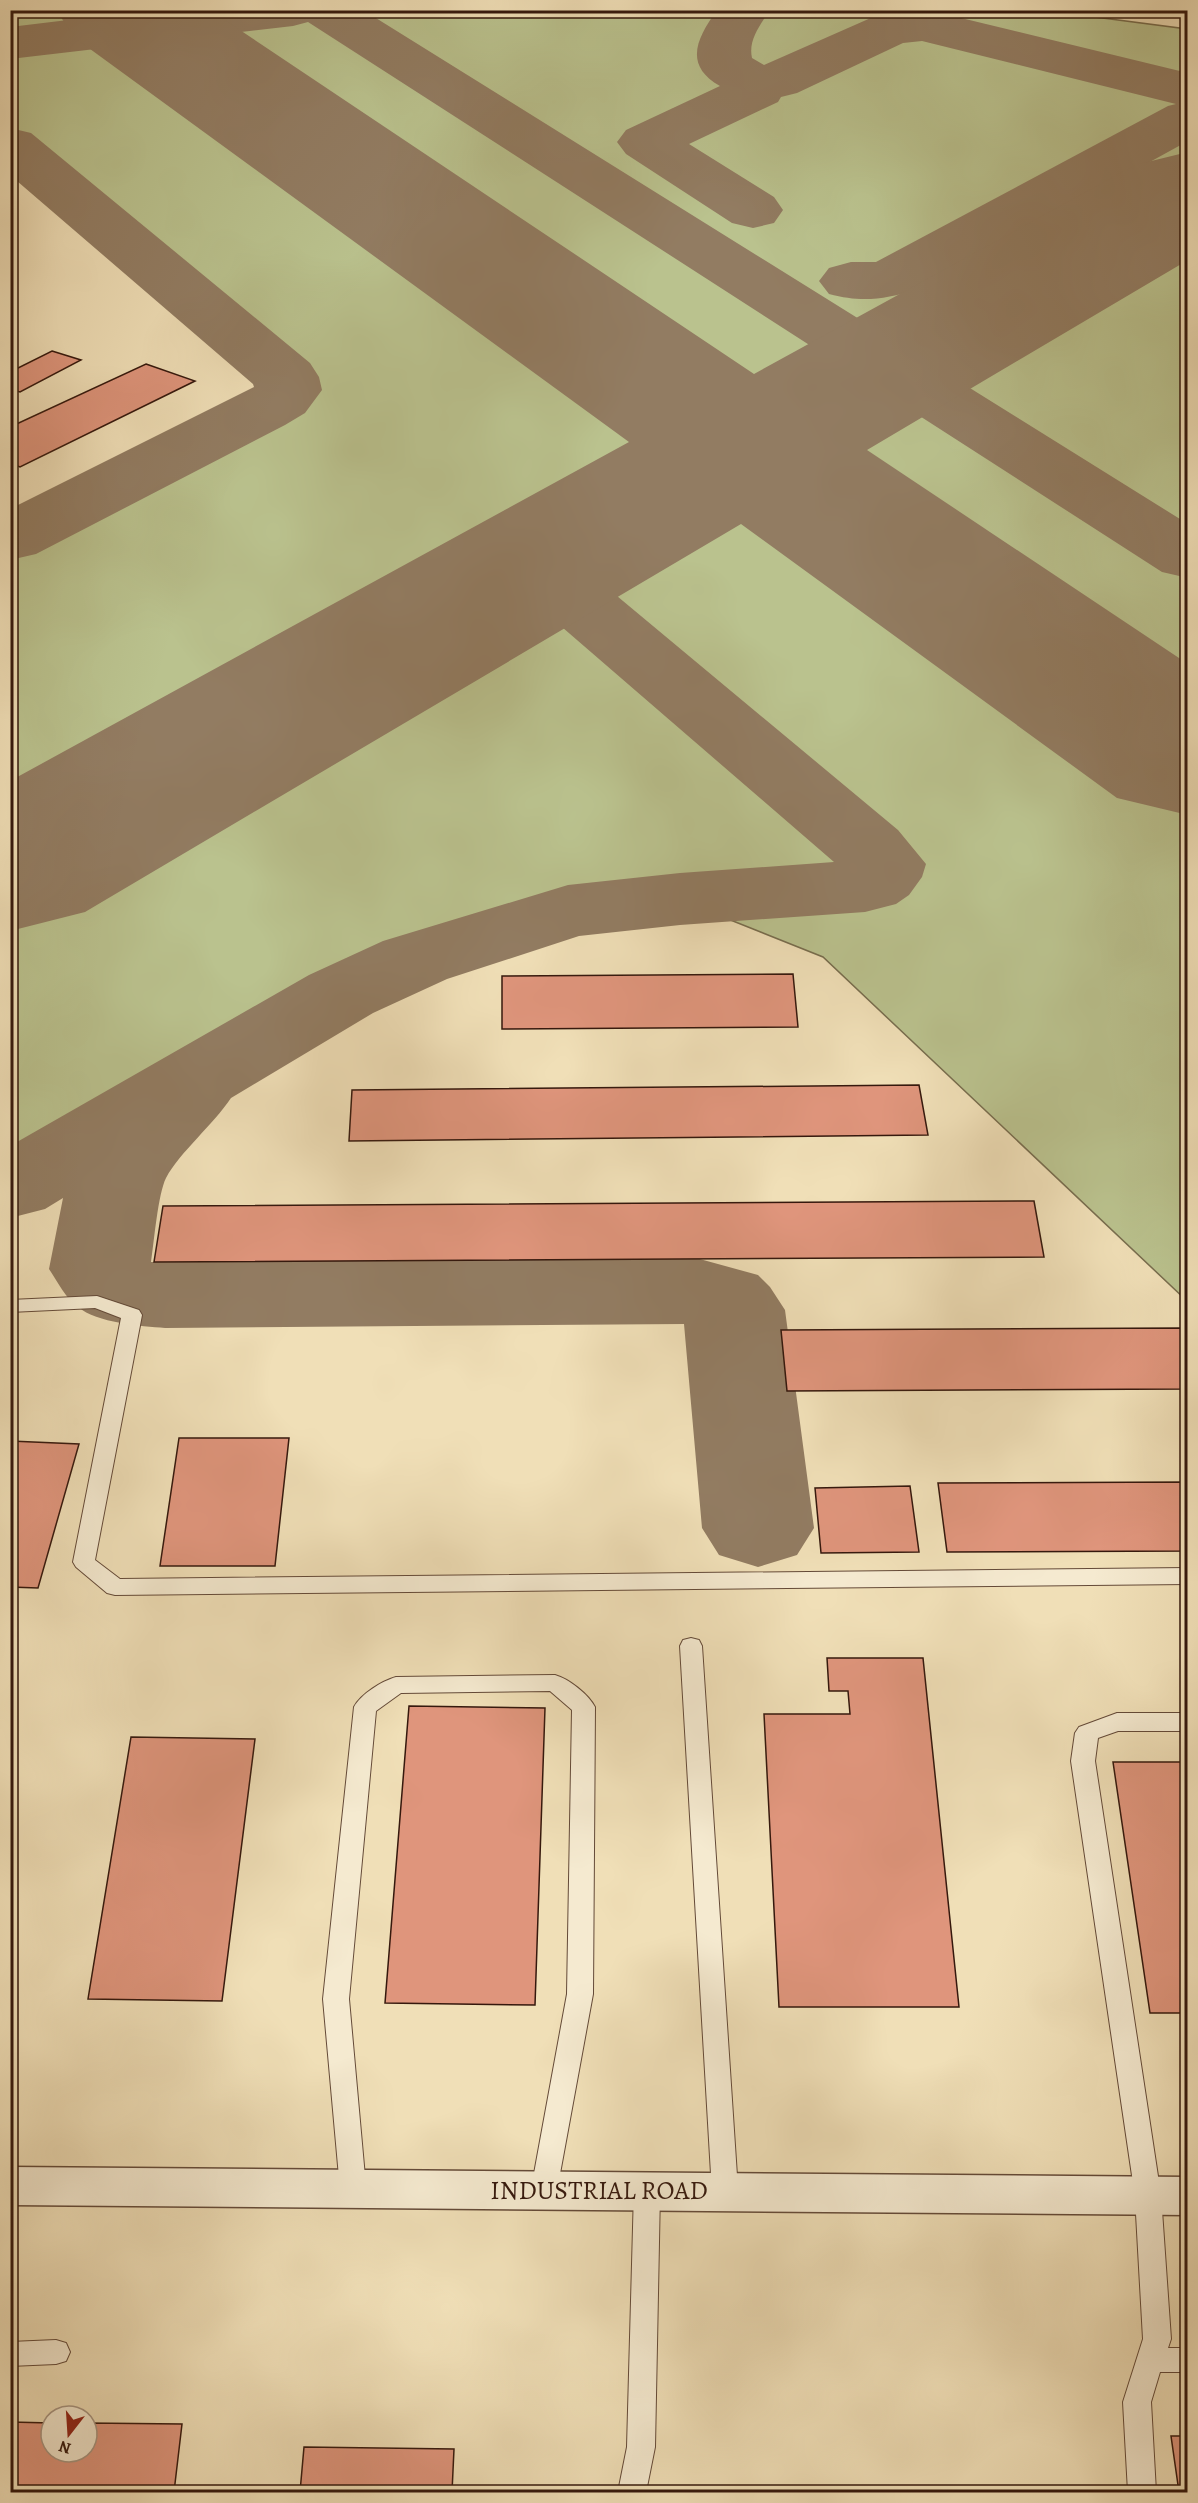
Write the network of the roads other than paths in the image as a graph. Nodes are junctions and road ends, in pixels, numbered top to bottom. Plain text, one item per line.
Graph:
1 (10, 1306) edge
2 (1188, 1576) edge
3 (691, 1646) dead end
4 (1188, 1722) edge
5 (10, 2186) edge
6 (353, 2188) junction
7 (544, 2190) junction
8 (647, 2191) junction
9 (725, 2191) junction
10 (1168, 2196) edge
11 (56, 2352) dead end
12 (10, 2354) edge
13 (1150, 2360) junction
14 (1188, 2360) edge
15 (632, 2493) edge
16 (1142, 2493) edge

1 - 2 lane
3 - 9 lane
4 - 10 lane
5 - 6 street, INDUSTRIAL ROAD
6 - 7 street, INDUSTRIAL ROAD
6 - 7 lane
7 - 8 street, INDUSTRIAL ROAD
8 - 9 street, INDUSTRIAL ROAD
8 - 15 lane
9 - 10 street, INDUSTRIAL ROAD
10 - 13 lane
11 - 12 lane
13 - 14 lane
13 - 16 lane

